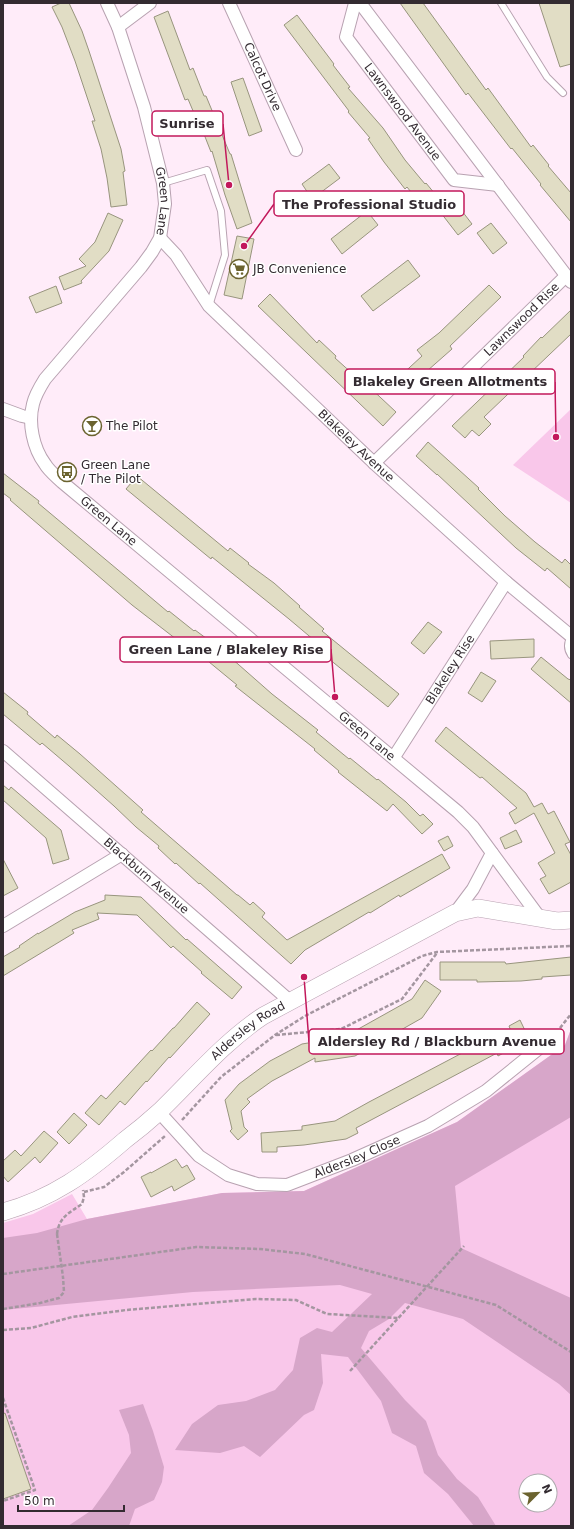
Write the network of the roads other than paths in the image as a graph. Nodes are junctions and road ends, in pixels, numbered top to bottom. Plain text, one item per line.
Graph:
1 (107, 3) edge
2 (150, 3) edge
3 (229, 3) edge
4 (355, 3) edge
5 (360, 3) edge
6 (501, 3) edge
7 (118, 27) junction
8 (563, 93) dead end
9 (296, 150) dead end
10 (164, 182) junction
11 (498, 185) junction
12 (160, 238) junction
13 (568, 279) edge
14 (209, 306) junction
15 (3, 408) edge
16 (31, 418) junction
17 (374, 463) junction
18 (506, 582) junction
19 (571, 636) edge
20 (571, 655) edge
21 (3, 751) edge
22 (394, 757) junction
23 (492, 853) junction
24 (122, 854) junction
25 (454, 912) junction
26 (540, 918) junction
27 (571, 920) edge
28 (3, 926) edge
29 (290, 1001) junction
30 (553, 1037) road end
31 (159, 1112) junction
32 (3, 1212) edge

1 - 7 street, Green Lane
2 - 7 street
3 - 9 street, Calcot Drive
4 - 11 street, Lawnswood Avenue
5 - 11 street
6 - 8 lane
7 - 10 street, Green Lane
10 - 12 street, Green Lane
10 - 14 lane
11 - 13 street
12 - 14 street, Blakeley Avenue
12 - 16 street, Green Lane
13 - 17 street, Lawnswood Rise
14 - 17 street, Blakeley Avenue
15 - 16 street
16 - 22 street, Green Lane
17 - 18 street, Blakeley Avenue
18 - 19 street, Blakeley Avenue
18 - 22 street, Blakeley Rise
19 - 20 lane
21 - 24 street, Blackburn Avenue
22 - 23 street, Green Lane
23 - 25 street
23 - 26 street, Green Lane
24 - 28 street
24 - 29 street, Blackburn Avenue
25 - 26 street, Aldersley Road
25 - 29 street, Aldersley Road
26 - 27 street, Aldersley Road
29 - 31 street, Aldersley Road
30 - 31 street, Aldersley Close
31 - 32 street, Aldersley Road

